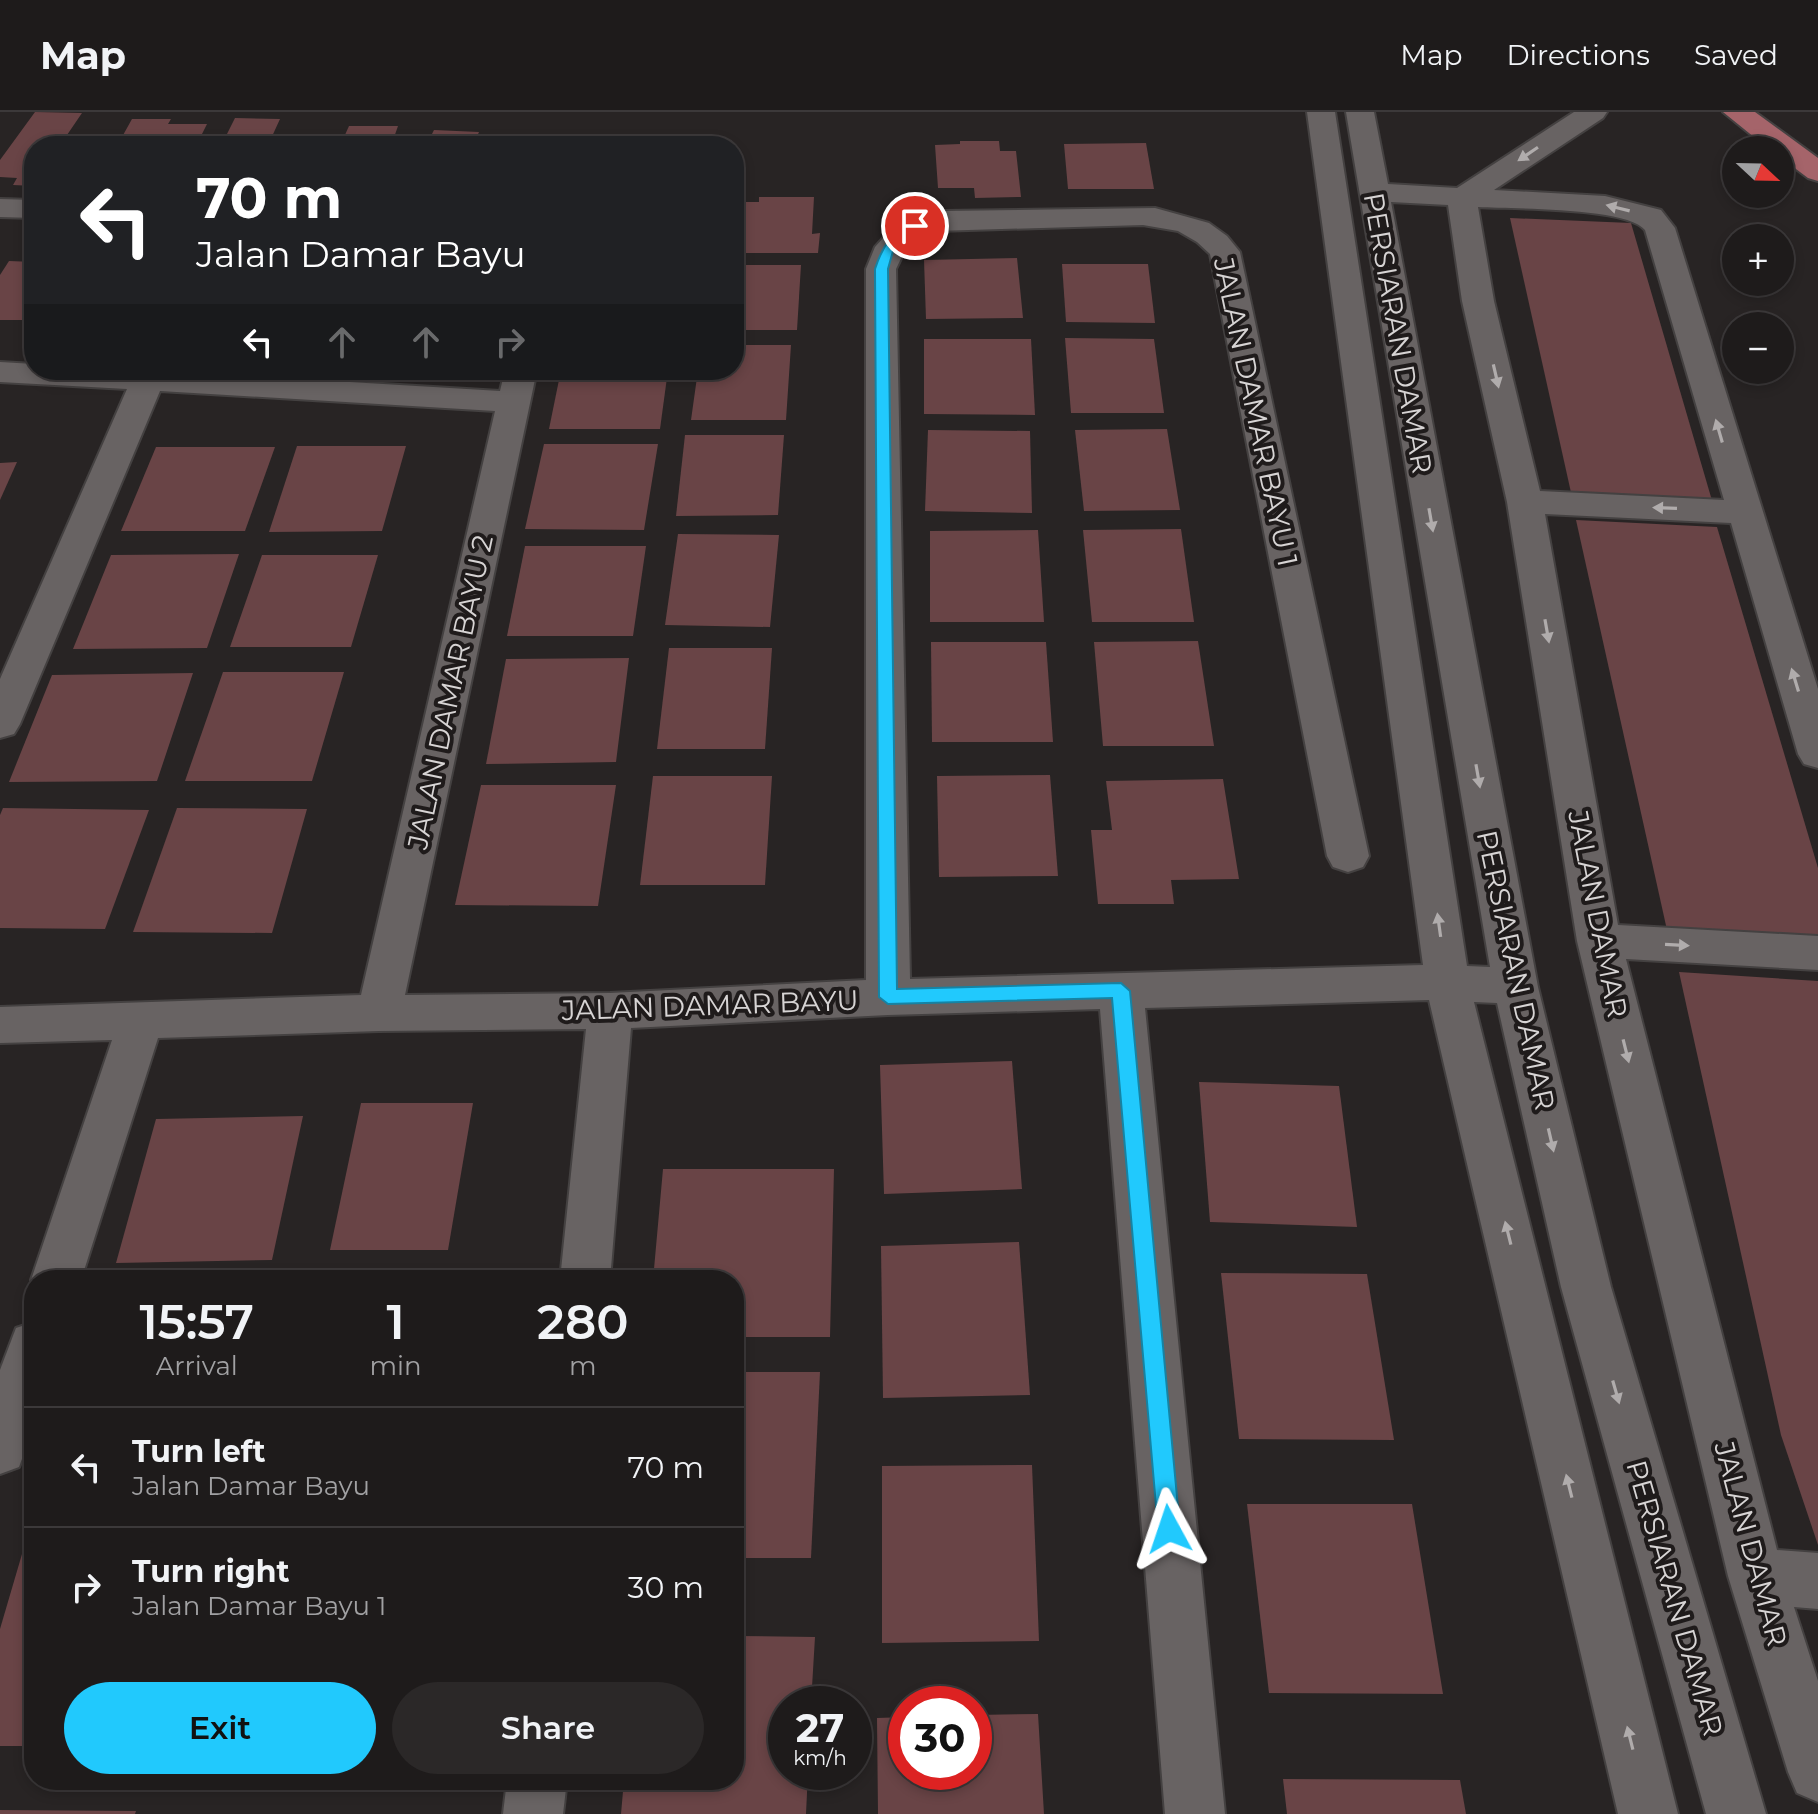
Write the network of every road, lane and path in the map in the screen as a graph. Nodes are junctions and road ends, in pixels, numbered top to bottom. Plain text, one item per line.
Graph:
1 (1321, 112) edge
2 (1360, 112) edge
3 (1593, 112) edge
4 (1737, 112) edge
5 (1818, 172) edge
6 (1372, 192) junction
7 (1462, 198) junction
8 (0, 208) edge
9 (24, 209) edge
10 (0, 372) edge
11 (24, 373) edge
12 (148, 380) joint
13 (517, 386) edge
14 (1525, 502) junction
15 (1743, 512) junction
16 (0, 724) edge
17 (1818, 754) edge
18 (1348, 856) dead end
19 (1599, 941) junction
20 (1818, 953) edge
21 (1447, 982) junction
22 (1516, 987) junction
23 (1121, 991) junction
24 (888, 997) junction
25 (610, 1011) junction
26 (379, 1013) junction
27 (141, 1020) junction
28 (0, 1025) edge
29 (59, 1270) edge
30 (586, 1270) edge
31 (24, 1376) edge
32 (0, 1449) edge
33 (1756, 1576) junction
34 (1818, 1581) edge
35 (1818, 1772) edge
36 (536, 1790) edge
37 (533, 1814) edge
38 (1195, 1814) edge
39 (1648, 1814) edge
40 (1736, 1814) edge

21 -> 1 street, PERSIARAN DAMAR
2 - 6 street, PERSIARAN DAMAR
3 -> 7 street
4 - 5 main road
6 - 7 street
6 -> 22 street, PERSIARAN DAMAR
7 -> 14 street, JALAN DAMAR
15 -> 7 street
8 - 9 street
10 - 11 street
12 - 13 street
12 - 16 street
13 - 26 street, JALAN DAMAR BAYU 2
15 -> 14 street
14 -> 19 street, JALAN DAMAR
17 -> 15 street
18 - 24 street, JALAN DAMAR BAYU 1
19 -> 20 street
19 -> 33 street, JALAN DAMAR
21 - 22 street, JALAN DAMAR BAYU
21 - 23 street, JALAN DAMAR BAYU
39 -> 21 street, PERSIARAN DAMAR
22 -> 40 street, PERSIARAN DAMAR
23 - 24 street, JALAN DAMAR BAYU
23 - 38 street
24 - 25 street, JALAN DAMAR BAYU
25 - 26 street, JALAN DAMAR BAYU
25 - 30 street
26 - 27 street, JALAN DAMAR BAYU
27 - 28 street, JALAN DAMAR BAYU
27 - 29 street
31 - 32 street
33 - 34 street
33 - 35 street, JALAN DAMAR
36 - 37 street

